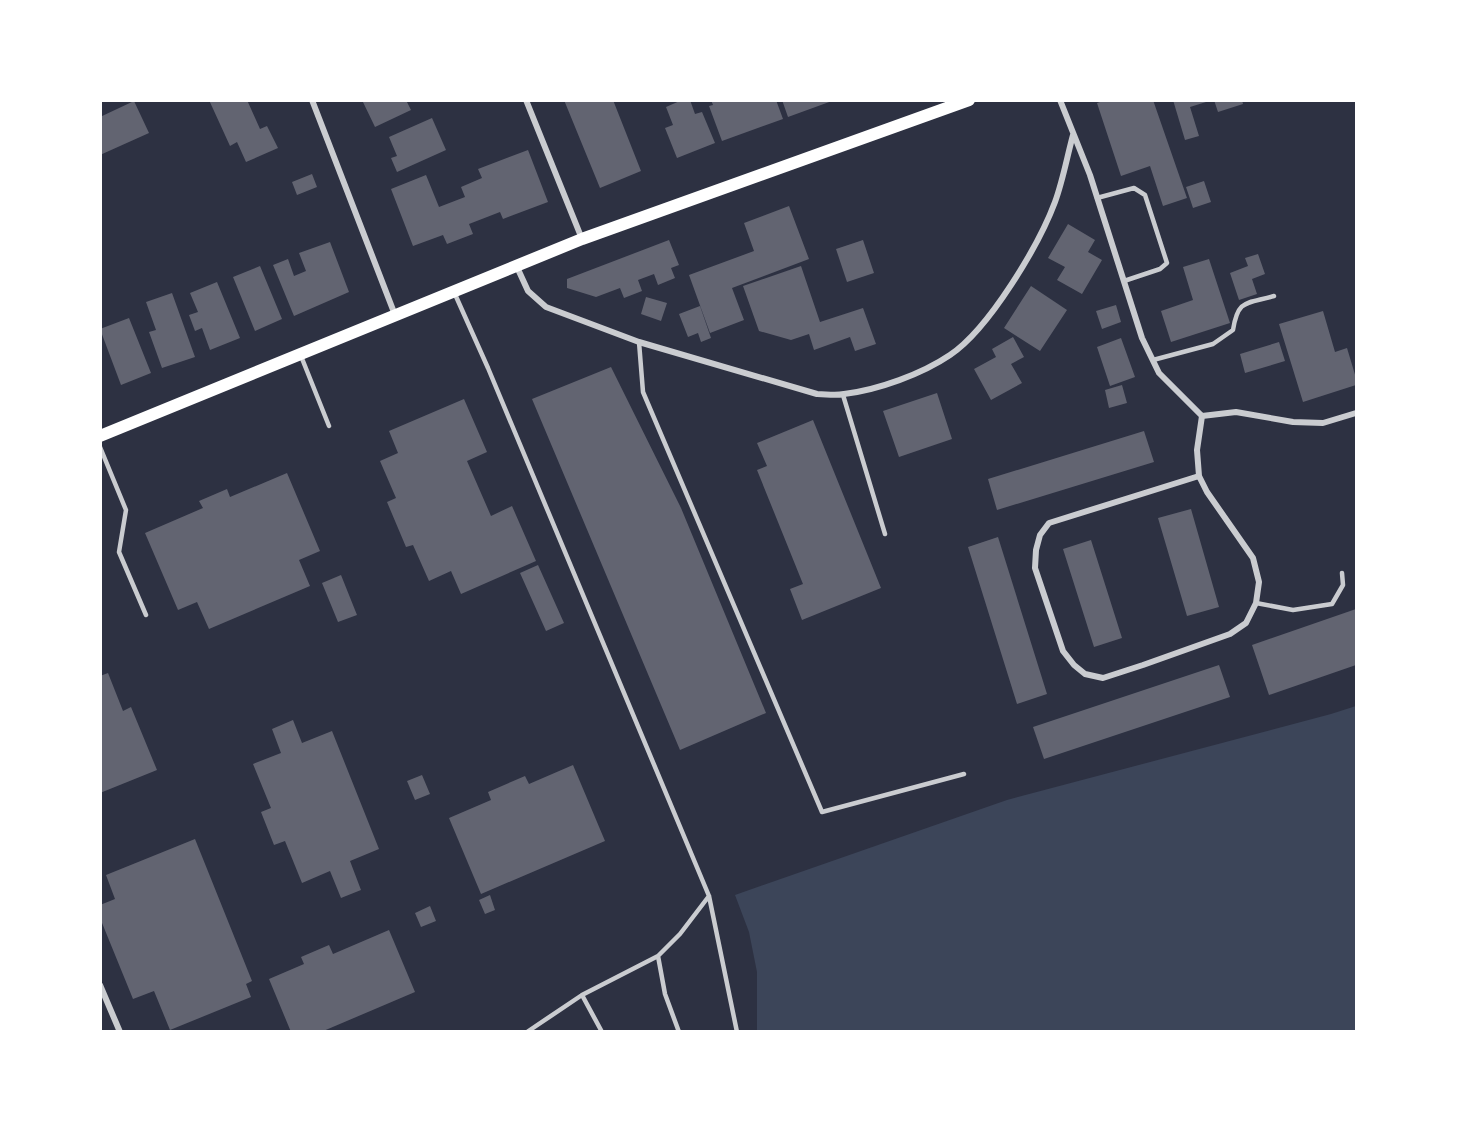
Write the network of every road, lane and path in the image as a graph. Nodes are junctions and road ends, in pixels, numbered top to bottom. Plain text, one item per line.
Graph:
1 (312, 100) edge
2 (526, 100) edge
3 (969, 100) edge
4 (1060, 100) edge
5 (1073, 135) junction
6 (1098, 198) junction
7 (582, 239) junction
8 (517, 267) junction
9 (1124, 281) junction
10 (454, 292) junction
11 (1274, 296) dead end
12 (395, 316) junction
13 (639, 342) junction
14 (300, 354) junction
15 (1153, 360) junction
16 (843, 395) junction
17 (1356, 413) edge
18 (1202, 416) junction
19 (329, 426) dead end
20 (100, 436) edge
21 (100, 447) edge
22 (1199, 476) junction
23 (885, 534) dead end
24 (1342, 573) dead end
25 (1256, 603) junction
26 (146, 615) dead end
27 (964, 774) dead end
28 (709, 896) junction
29 (658, 956) junction
30 (100, 985) edge
31 (582, 995) junction
32 (120, 1032) edge
33 (527, 1032) edge
34 (602, 1032) edge
35 (679, 1032) edge
36 (737, 1032) edge

1 - 12 street
2 - 7 street
3 - 7 main road
4 - 5 street
5 - 6 street
5 - 16 street
6 - 9 street
6 - 9 lane
7 - 8 main road
8 - 10 main road
8 - 13 street
9 - 15 street
10 - 12 main road
10 - 28 lane
11 - 15 lane
12 - 14 main road
13 - 16 street
13 - 27 lane
14 - 19 lane
14 - 20 main road
15 - 18 street
16 - 23 lane
17 - 18 street
18 - 22 street
21 - 26 lane
22 - 25 street
22 - 25 street
24 - 25 lane
28 - 29 lane
28 - 36 lane
29 - 31 lane
29 - 35 lane
30 - 32 street
31 - 33 lane
31 - 34 lane

